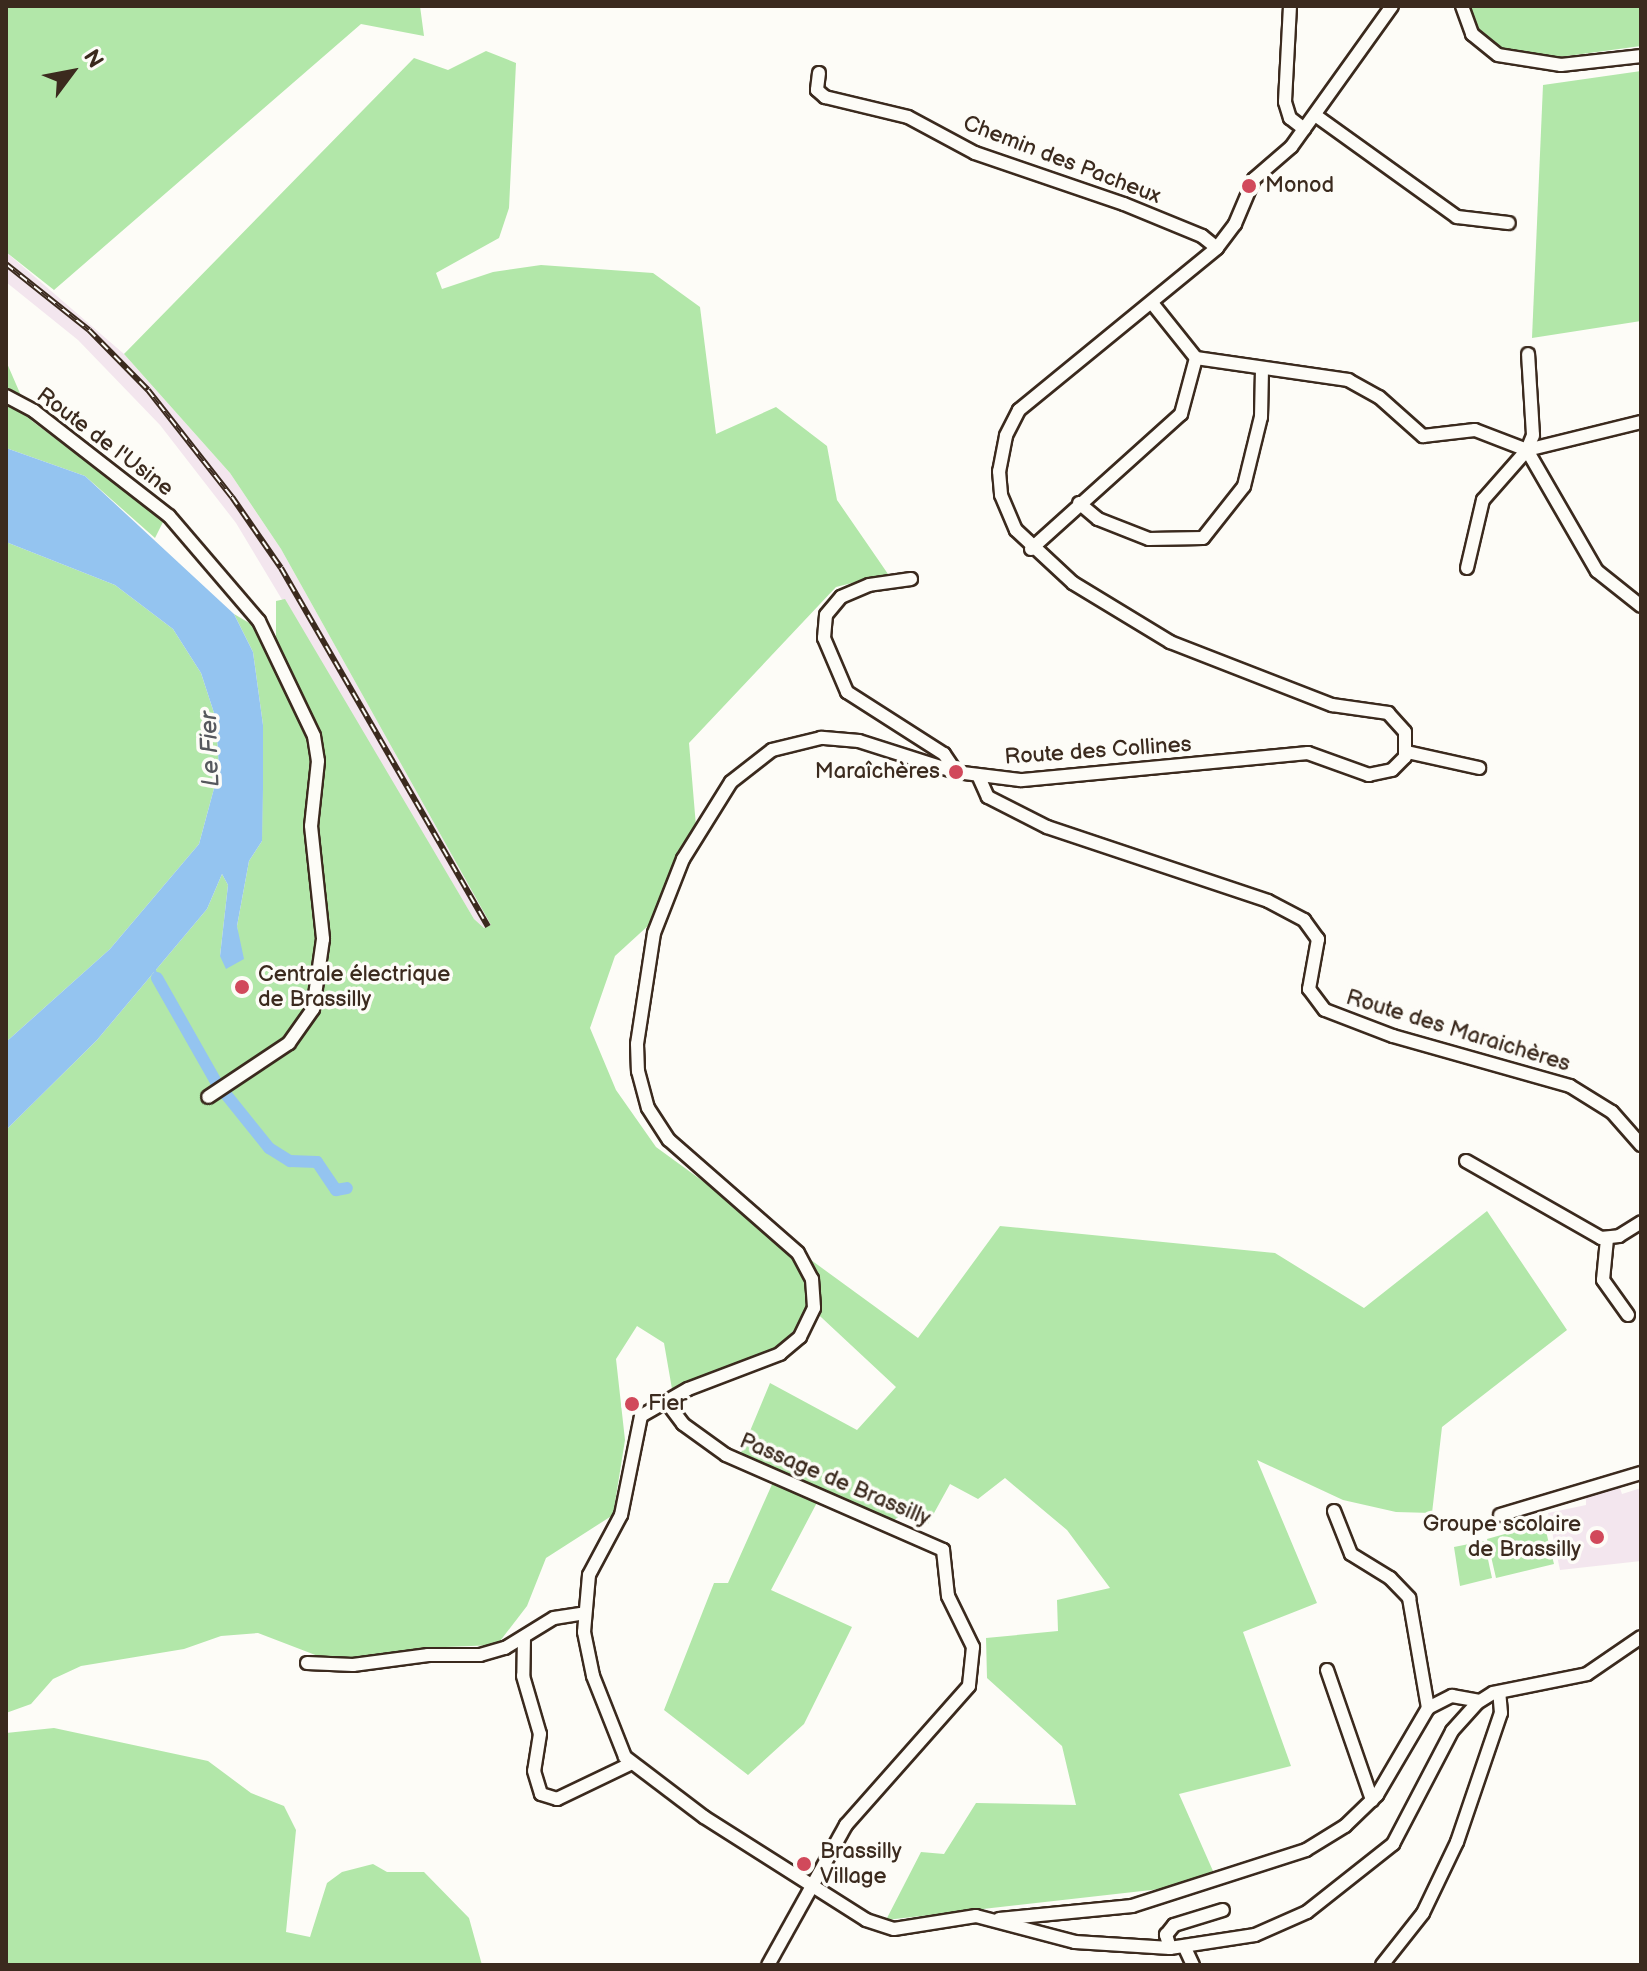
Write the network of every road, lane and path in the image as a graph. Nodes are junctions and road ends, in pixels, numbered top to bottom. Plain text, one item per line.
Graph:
1 (1290, 6) edge
2 (1392, 6) edge
3 (1462, 6) edge
4 (1641, 56) edge
5 (819, 73) dead end
6 (1315, 115) junction
7 (1304, 129) junction
8 (1509, 223) dead end
9 (1217, 248) junction
10 (1152, 303) junction
11 (1528, 354) dead end
12 (1196, 358) junction
13 (1262, 370) junction
14 (6, 396) edge
15 (1641, 422) edge
16 (1527, 450) junction
17 (1079, 503) junction
18 (1031, 549) junction
19 (1467, 568) dead end
20 (911, 579) dead end
21 (1641, 606) edge
22 (1407, 752) junction
23 (1479, 768) dead end
24 (956, 772) junction
25 (978, 775) junction
26 (215, 1090) dead end
27 (1641, 1145) edge
28 (1466, 1161) dead end
29 (1641, 1222) edge
30 (1607, 1239) junction
31 (1628, 1315) dead end
32 (665, 1400) junction
33 (1641, 1473) edge
34 (1334, 1511) dead end
35 (1500, 1515) dead end
36 (584, 1613) junction
37 (524, 1637) junction
38 (1641, 1637) edge
39 (307, 1663) dead end
40 (1327, 1670) dead end
41 (1499, 1692) junction
42 (1480, 1701) junction
43 (1428, 1708) junction
44 (632, 1763) junction
45 (1372, 1800) junction
46 (809, 1886) junction
47 (1223, 1910) dead end
48 (997, 1920) junction
49 (1170, 1948) junction
50 (1185, 1948) junction
51 (768, 1965) edge
52 (1193, 1965) edge
53 (1382, 1965) edge

1 - 7 street
2 - 6 street
3 - 4 street
5 - 9 street, Chemin des Pacheux
6 - 7 street
6 - 8 street
7 - 9 street
9 - 10 street
10 - 12 street
10 - 18 street
11 - 16 street
12 - 13 street
12 - 17 street
13 - 16 street
13 - 17 street
14 - 26 street, Route de l'Usine
15 - 16 street
16 - 19 street
16 - 21 street
17 - 18 street
18 - 22 street
20 - 24 street
22 - 23 street
22 - 25 street, Route des Collines
24 - 25 street, Route des Collines
24 - 32 street, Route des Collines
25 - 27 street, Route des Maraichères
28 - 30 street
29 - 30 street
30 - 31 street
32 - 36 street
32 - 46 street, Passage de Brassilly
33 - 35 street
34 - 43 street
36 - 37 street
36 - 44 street
37 - 39 street
37 - 44 street
38 - 41 street
40 - 45 street
41 - 42 street
41 - 53 street
42 - 43 street
42 - 50 street
43 - 45 street
44 - 46 street
45 - 48 street
46 - 48 street
46 - 51 street
47 - 49 street
48 - 49 street
49 - 50 street
50 - 52 street

